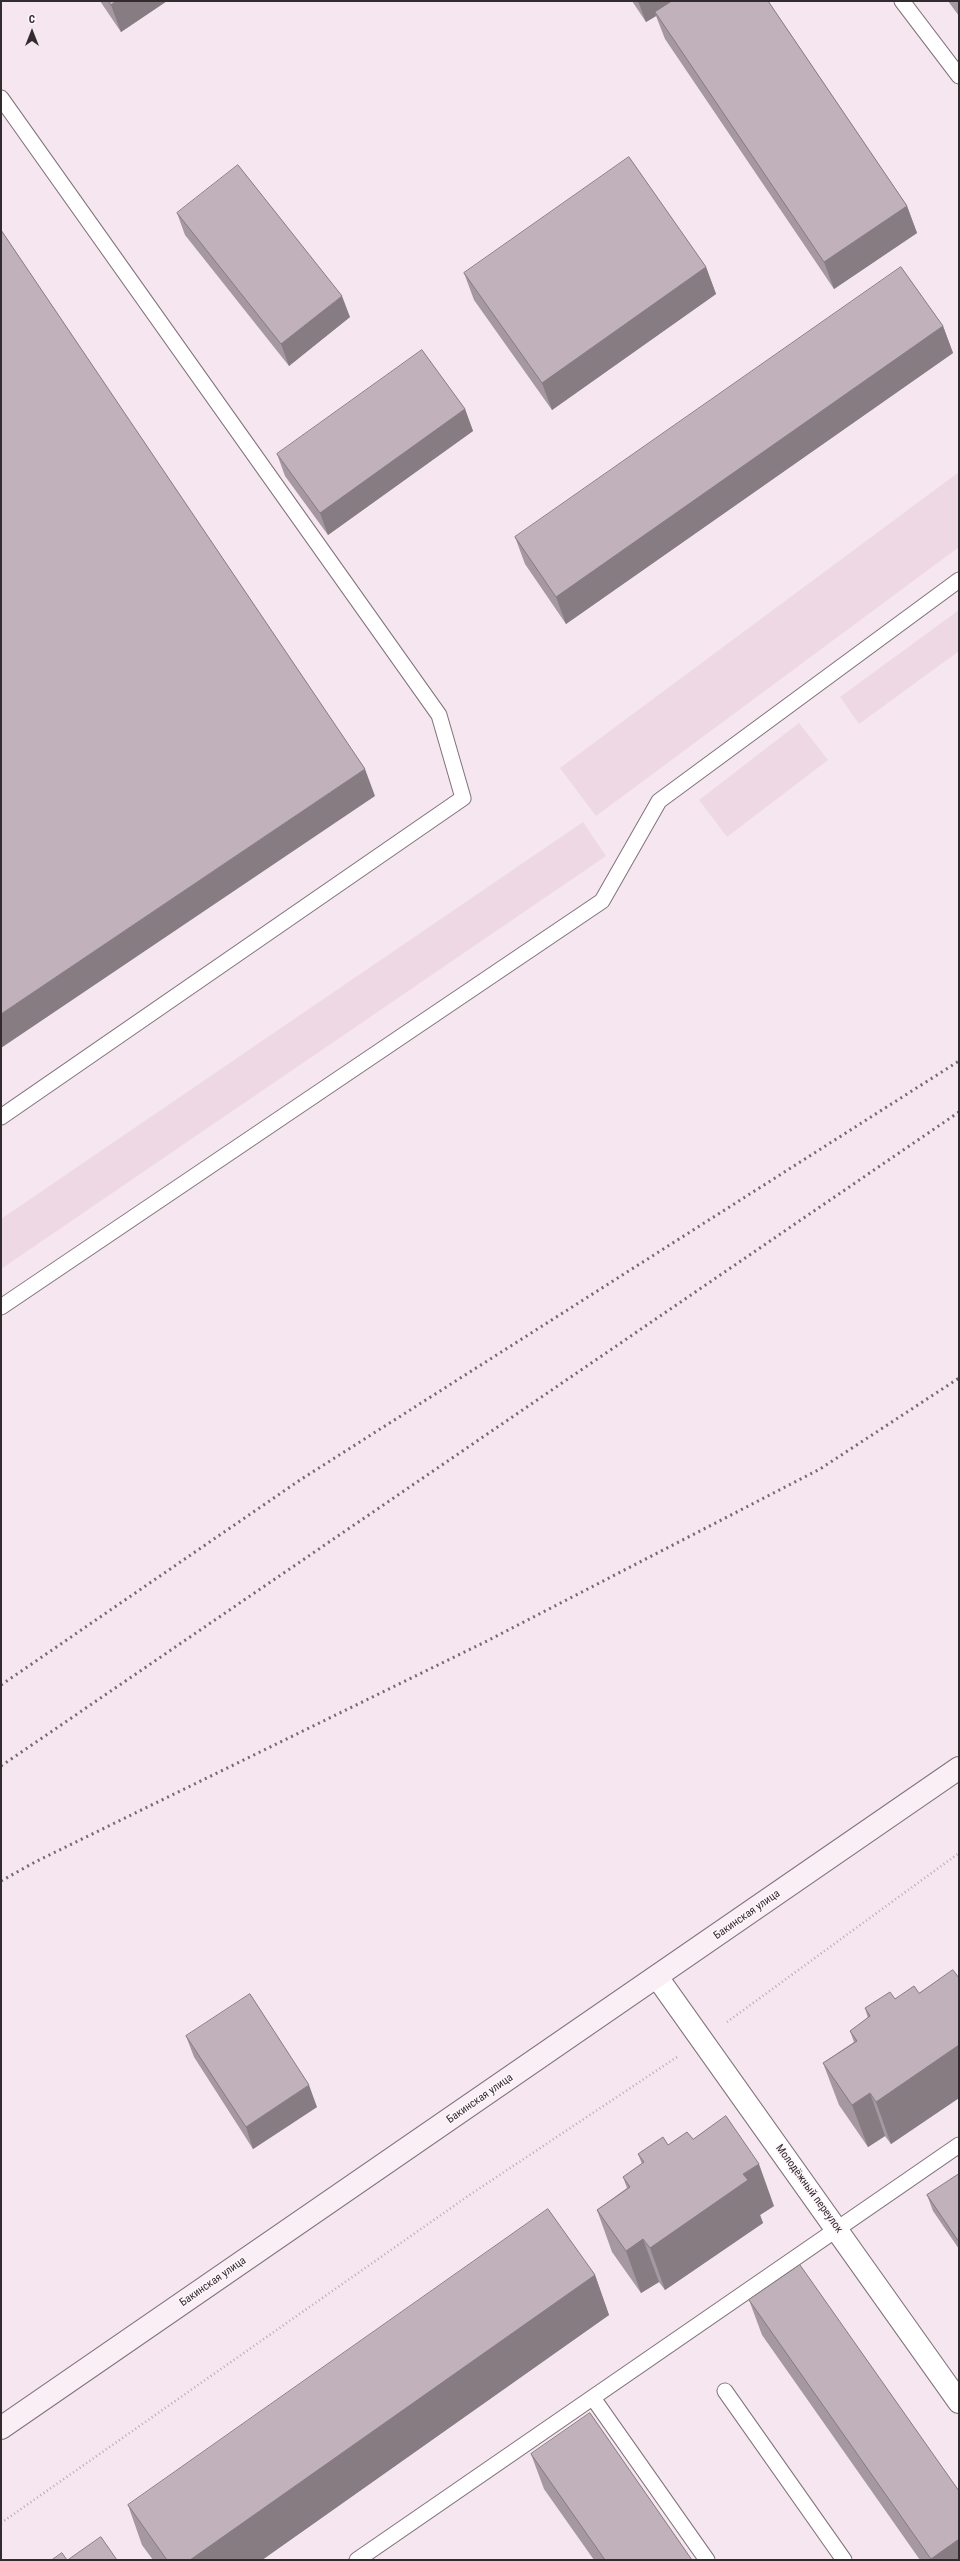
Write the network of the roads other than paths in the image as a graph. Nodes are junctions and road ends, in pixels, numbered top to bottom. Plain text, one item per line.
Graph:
1 (902, 1) edge
2 (959, 76) edge
3 (1, 98) edge
4 (959, 580) edge
5 (1, 1117) edge
6 (1, 1307) edge
7 (959, 1768) edge
8 (657, 1977) junction
9 (959, 2145) edge
10 (838, 2229) junction
11 (726, 2391) dead end
12 (593, 2398) junction
13 (959, 2402) edge
14 (1, 2428) edge
15 (357, 2560) edge
16 (707, 2560) edge
17 (844, 2560) edge

1 - 2 lane
3 - 5 lane
4 - 6 lane
7 - 8 main road, Бакинская улица
8 - 10 street, Молодёжный переулок
8 - 14 main road, Бакинская улица
9 - 10 lane
10 - 12 lane
10 - 13 street, Молодёжный переулок
11 - 17 lane
12 - 15 lane
12 - 16 lane

